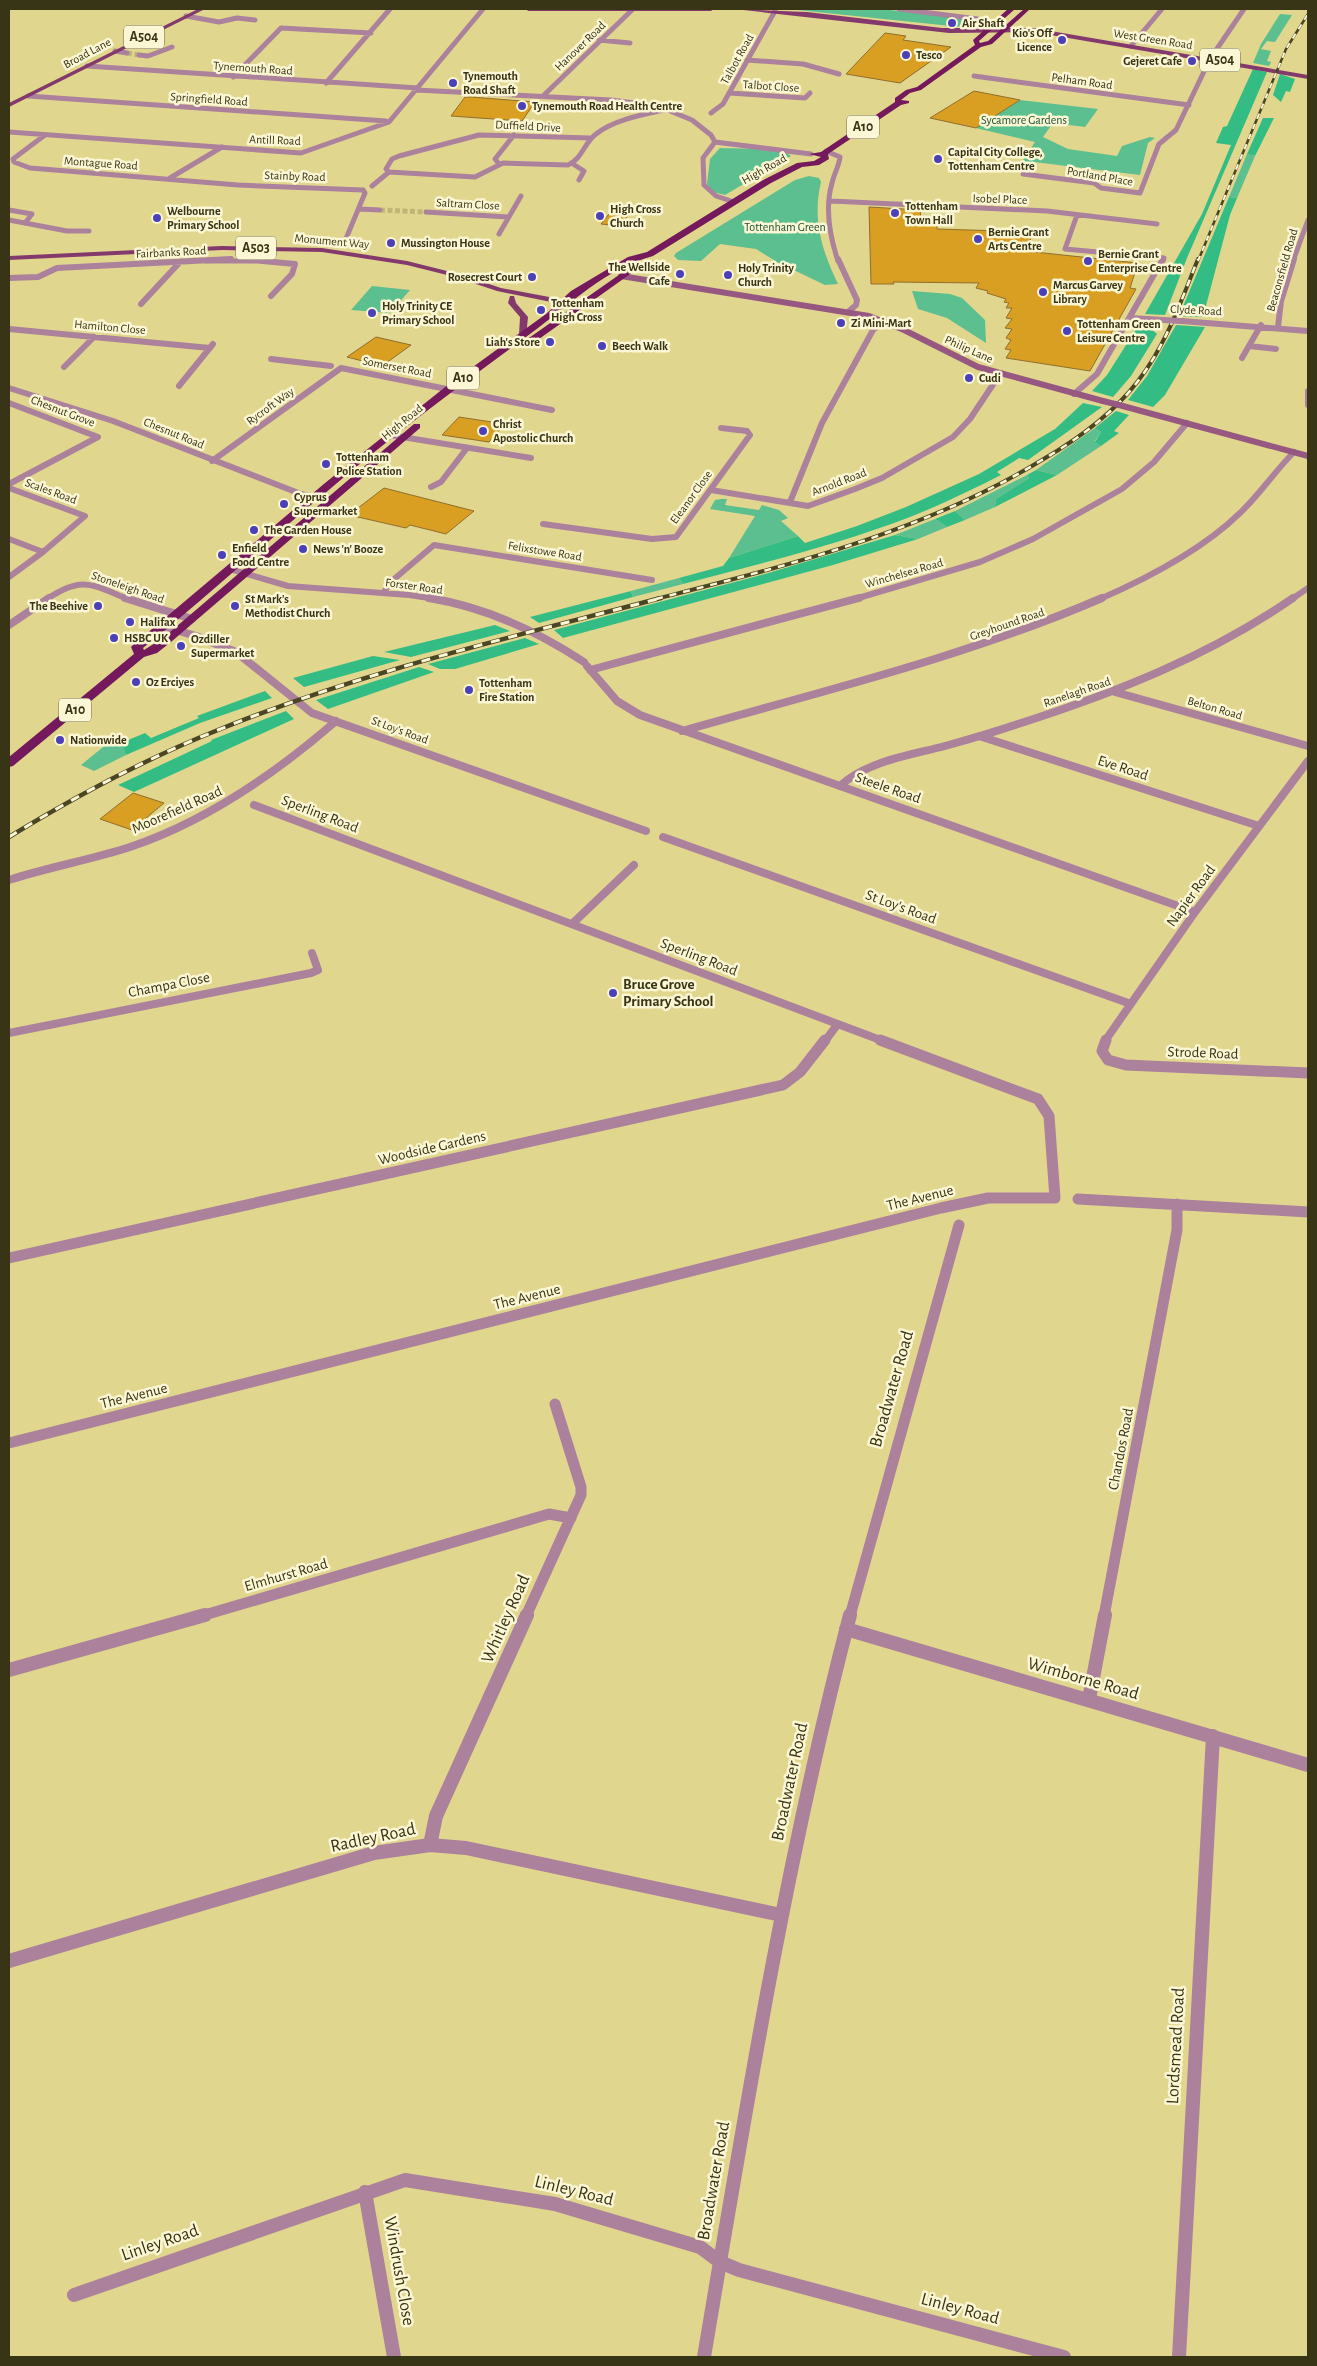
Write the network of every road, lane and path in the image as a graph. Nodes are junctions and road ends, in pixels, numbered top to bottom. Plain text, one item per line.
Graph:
1 (202, 9) edge
2 (390, 9) edge
3 (483, 9) edge
4 (528, 9) edge
5 (602, 9) edge
6 (711, 9) edge
7 (737, 9) edge
8 (899, 9) edge
9 (1012, 9) edge
10 (1027, 9) edge
11 (1162, 9) edge
12 (1244, 9) edge
13 (632, 10) edge
14 (780, 10) edge
15 (186, 16) junction
16 (978, 19) dead end
17 (255, 20) dead end
18 (1004, 31) junction
19 (983, 32) junction
20 (371, 33) junction
21 (599, 40) junction
22 (630, 43) dead end
23 (979, 45) junction
24 (1131, 46) junction
25 (172, 47) dead end
26 (115, 51) junction
27 (127, 53) tunnel mouth
28 (138, 55) tunnel mouth
29 (1210, 59) junction
30 (747, 60) junction
31 (87, 66) junction
32 (839, 74) dead end
33 (974, 76) dead end
34 (233, 77) junction
35 (1308, 77) edge
36 (326, 83) junction
37 (417, 89) junction
38 (729, 93) junction
39 (810, 93) dead end
40 (28, 96) junction
41 (543, 96) junction
42 (9, 105) edge
43 (1189, 105) junction
44 (669, 109) junction
45 (711, 113) dead end
46 (699, 118) dead end
47 (692, 120) junction
48 (389, 122) junction
49 (9, 132) edge
50 (45, 135) junction
51 (514, 135) junction
52 (590, 138) junction
53 (715, 142) junction
54 (222, 147) junction
55 (825, 152) junction
56 (811, 154) junction
57 (499, 164) junction
58 (573, 164) junction
59 (800, 165) junction
60 (389, 172) junction
61 (1023, 174) dead end
62 (170, 178) junction
63 (580, 180) dead end
64 (368, 188) junction
65 (521, 196) dead end
66 (831, 201) junction
67 (734, 202) junction
68 (358, 209) junction
69 (9, 210) edge
70 (380, 210) tunnel mouth
71 (426, 212) tunnel mouth
72 (1077, 215) junction
73 (508, 217) junction
74 (9, 220) edge
75 (1308, 220) edge
76 (25, 223) junction
77 (1157, 224) dead end
78 (90, 231) dead end
79 (499, 234) dead end
80 (345, 241) dead end
81 (1299, 247) junction
82 (1308, 248) edge
83 (646, 257) junction
84 (9, 258) edge
85 (180, 262) junction
86 (605, 274) junction
87 (621, 276) junction
88 (9, 278) edge
89 (499, 290) junction
90 (574, 293) junction
91 (522, 294) junction
92 (272, 296) dead end
93 (512, 298) junction
94 (141, 304) dead end
95 (561, 305) junction
96 (578, 308) junction
97 (848, 312) junction
98 (1131, 318) junction
99 (884, 321) junction
100 (1261, 326) junction
101 (1278, 327) junction
102 (9, 329) edge
103 (1308, 331) edge
104 (523, 335) junction
105 (94, 337) junction
106 (1249, 346) junction
107 (1276, 349) dead end
108 (271, 358) dead end
109 (1242, 358) dead end
110 (287, 360) junction
111 (331, 366) dead end
112 (64, 367) dead end
113 (281, 367) dead end
114 (341, 368) joint
115 (1000, 374) junction
116 (178, 386) dead end
117 (9, 388) edge
118 (447, 390) junction
119 (1308, 391) edge
120 (459, 393) junction
121 (1074, 394) junction
122 (9, 403) edge
123 (1308, 405) edge
124 (552, 410) dead end
125 (1187, 423) junction
126 (721, 428) dead end
127 (390, 435) junction
128 (404, 437) junction
129 (467, 448) junction
130 (1294, 452) junction
131 (1308, 456) edge
132 (531, 458) dead end
133 (212, 461) junction
134 (9, 484) edge
135 (431, 487) dead end
136 (9, 488) edge
137 (711, 490) junction
138 (314, 497) junction
139 (330, 500) junction
140 (790, 502) junction
141 (543, 524) dead end
142 (9, 538) edge
143 (43, 552) junction
144 (230, 569) junction
145 (245, 573) junction
146 (9, 577) edge
147 (652, 580) dead end
148 (1308, 588) edge
149 (383, 593) junction
150 (174, 614) junction
151 (192, 619) junction
152 (9, 625) edge
153 (162, 626) junction
154 (178, 630) junction
155 (140, 655) junction
156 (587, 666) junction
157 (1115, 692) junction
158 (336, 721) junction
159 (682, 731) junction
160 (979, 736) junction
161 (1308, 746) edge
162 (1308, 761) edge
163 (9, 763) edge
164 (840, 786) junction
165 (254, 805) dead end
166 (1259, 826) junction
167 (646, 831) dead end
168 (663, 837) dead end
169 (634, 865) dead end
170 (9, 880) edge
171 (1196, 912) junction
172 (572, 924) junction
173 (312, 953) dead end
174 (1131, 1004) junction
175 (837, 1025) junction
176 (9, 1033) edge
177 (1102, 1051) joint
178 (1308, 1073) edge
179 (1055, 1198) joint
180 (1078, 1199) dead end
181 (1177, 1204) junction
182 (1308, 1212) edge
183 (958, 1225) dead end
184 (9, 1258) edge
185 (555, 1404) dead end
186 (9, 1443) edge
187 (571, 1518) junction
188 (846, 1629) junction
189 (9, 1670) edge
190 (1089, 1699) junction
191 (1213, 1736) junction
192 (1308, 1765) edge
193 (430, 1845) junction
194 (781, 1915) junction
195 (9, 1961) edge
196 (365, 2192) junction
197 (720, 2262) junction
198 (74, 2295) dead end
199 (394, 2357) edge
200 (704, 2357) edge
201 (1064, 2357) edge
202 (1179, 2357) edge

1 - 15 main road, Broad Lane / A504
2 - 20 street
3 - 37 street
4 - 5 main road
5 - 13 main road
6 - 13 main road
7 - 14 main road, A504
8 - 16 street
9 - 19 highway
10 - 18 highway, A10
11 - 24 street
12 - 29 street
13 - 21 street, Hanover Road
14 - 19 main road, A504
14 - 30 street, Talbot Road
15 - 17 street
15 - 26 main road, Broad Lane / A504
18 - 19 main road, West Green Road / A504
18 - 23 highway, A10
18 - 24 main road, West Green Road / A504
19 - 23 highway
20 - 34 street
20 - 36 street
21 - 22 street
21 - 41 street, Hanover Road
23 - 55 highway, A10
24 - 29 main road, West Green Road / A504
25 - 28 street
26 - 27 street
26 - 31 main road, Broad Lane / A504
29 - 35 main road, West Green Road / A504
29 - 43 street
30 - 32 street
30 - 38 street, Talbot Road
31 - 34 street, Tynemouth Road
31 - 40 main road, Broad Lane / A504
33 - 43 street, Pelham Road
34 - 36 street, Tynemouth Road
36 - 37 street, Tynemouth Road
37 - 41 street, Tynemouth Road
37 - 48 street
38 - 39 street, Talbot Close
38 - 45 street, Talbot Road
40 - 42 main road, Broad Lane / A504
40 - 48 street, Springfield Road
41 - 44 street, Tynemouth Road
43 - 61 street, Portland Place
44 - 47 street, Tynemouth Road
44 - 52 street
46 - 47 street
47 - 53 street, Tynemouth Road
48 - 54 street, Antill Road
49 - 50 street, Antill Road
50 - 54 street, Antill Road
50 - 62 street, Montague Road
51 - 52 street, Duffield Drive
51 - 57 street
51 - 60 street, Duffield Drive
52 - 58 street
53 - 56 street
53 - 67 street
54 - 62 street
55 - 56 highway
55 - 59 highway, A10
55 - 66 street
56 - 59 highway, High Road / A10
57 - 58 street
57 - 60 street
58 - 63 street
59 - 67 highway, High Road / A10
60 - 64 street
62 - 64 street, Stainby Road
64 - 68 street
65 - 73 street, Saltram Close
66 - 72 street, Isobel Place
66 - 97 street
67 - 83 highway, High Road / A10
68 - 70 street
68 - 80 street
69 - 76 street
71 - 73 street, Saltram Close
72 - 77 street, Isobel Place
72 - 98 street
73 - 79 street, Saltram Close
74 - 76 street
75 - 81 street, Beaconsfield Road
76 - 78 street
81 - 82 street
81 - 101 street, Beaconsfield Road
83 - 86 highway, High Road / A10
83 - 87 highway, High Road / A10
84 - 89 main road, Monument Way / A503
85 - 88 street, Fairbanks Road
85 - 92 street, Fairbanks Road
85 - 94 street
86 - 87 highway
86 - 90 highway, High Road / A10
87 - 96 highway, High Road / A10
87 - 97 main road, Philip Lane
89 - 91 main road, Monument Way / A503
89 - 93 main road, Monument Way / A503
90 - 91 main road, A503
90 - 95 highway, High Road / A10
91 - 95 main road, Monument Way / A503
93 - 95 main road, Monument Way
93 - 104 main road, A503
95 - 96 main road, Monument Way / A503
95 - 104 highway, High Road / A10
96 - 120 highway, High Road / A10
97 - 99 main road, Philip Lane
98 - 100 street, Clyde Road, bridge
98 - 121 street
99 - 115 main road, Philip Lane
99 - 140 street, Arnold Road
100 - 101 street, Clyde Road
100 - 106 street
101 - 103 street, Clyde Road
102 - 105 street, Hamilton Close
104 - 118 highway, High Road / A10
105 - 112 street
105 - 116 street, Hamilton Close
106 - 107 street
106 - 109 street
108 - 110 street
110 - 111 street
110 - 113 street
114 - 118 street, Somerset Road
114 - 133 street, Rycroft Way
115 - 121 main road, Philip Lane
115 - 140 street, Arnold Road
117 - 133 street, Chesnut Road
118 - 120 street, Somerset Road
118 - 127 highway, High Road / A10
119 - 123 street
120 - 124 street, Somerset Road
120 - 128 highway, High Road / A10
121 - 125 main road, Philip Lane, bridge
122 - 134 street, Chesnut Grove
125 - 130 main road, Philip Lane
125 - 156 street, Winchelsea Road
126 - 137 street, Eleanor Close
127 - 128 street
127 - 138 highway, High Road / A10
128 - 129 street
128 - 139 highway, High Road / A10
129 - 132 street
129 - 135 street
130 - 131 main road, Philip Lane
130 - 159 street, Greyhound Road
133 - 138 street, Chesnut Road
136 - 143 street, Scales Road
137 - 140 street
137 - 141 street, Eleanor Close
138 - 139 street, Chesnut Road
138 - 144 highway, High Road / A10
139 - 145 highway, High Road / A10
142 - 143 street
143 - 146 street
144 - 145 street, Forster Road
144 - 150 highway, High Road / A10
145 - 149 street, Forster Road
145 - 151 highway, High Road / A10
147 - 149 street, Felixstowe Road
148 - 157 street, Ranelagh Road
149 - 156 street, Forster Road
150 - 151 street, Stoneleigh Road
150 - 152 street, Stoneleigh Road
150 - 153 highway, High Road / A10
151 - 154 highway, High Road / A10
153 - 154 street, St Loy's Road
153 - 155 highway, High Road / A10
154 - 155 highway, High Road / A10
154 - 158 street, St Loy's Road
155 - 163 highway, High Road / A10
156 - 159 street, Steele Road
157 - 160 street, Ranelagh Road
157 - 161 street, Belton Road
158 - 167 street, St Loy's Road
158 - 170 street, Moorefield Road
159 - 164 street, Steele Road
160 - 164 street, Ranelagh Road
160 - 166 street, Eve Road
162 - 166 street, Napier Road
164 - 171 street, Steele Road
165 - 172 street, Sperling Road
166 - 171 street, Napier Road
168 - 174 street, St Loy's Road
169 - 172 street
171 - 174 street, Napier Road
172 - 175 street, Sperling Road
173 - 176 street, Champa Close
174 - 177 street, Napier Road
175 - 179 street, Sperling Road
175 - 184 street, Woodside Gardens
177 - 178 street, Strode Road
179 - 186 street, The Avenue
180 - 181 street
181 - 182 street
181 - 190 street, Chandos Road
183 - 188 street, Broadwater Road
185 - 187 street, Whitley Road
187 - 189 street, Elmhurst Road
187 - 193 street, Whitley Road
188 - 190 street, Wimborne Road
188 - 194 street, Broadwater Road
190 - 191 street, Wimborne Road
191 - 192 street, Wimborne Road
191 - 202 street, Lordsmead Road
193 - 194 street, Radley Road
193 - 195 street, Radley Road
194 - 197 street, Broadwater Road
196 - 197 street, Linley Road
196 - 198 street, Linley Road
196 - 199 street, Windrush Close
197 - 200 street, Broadwater Road
197 - 201 street, Linley Road

